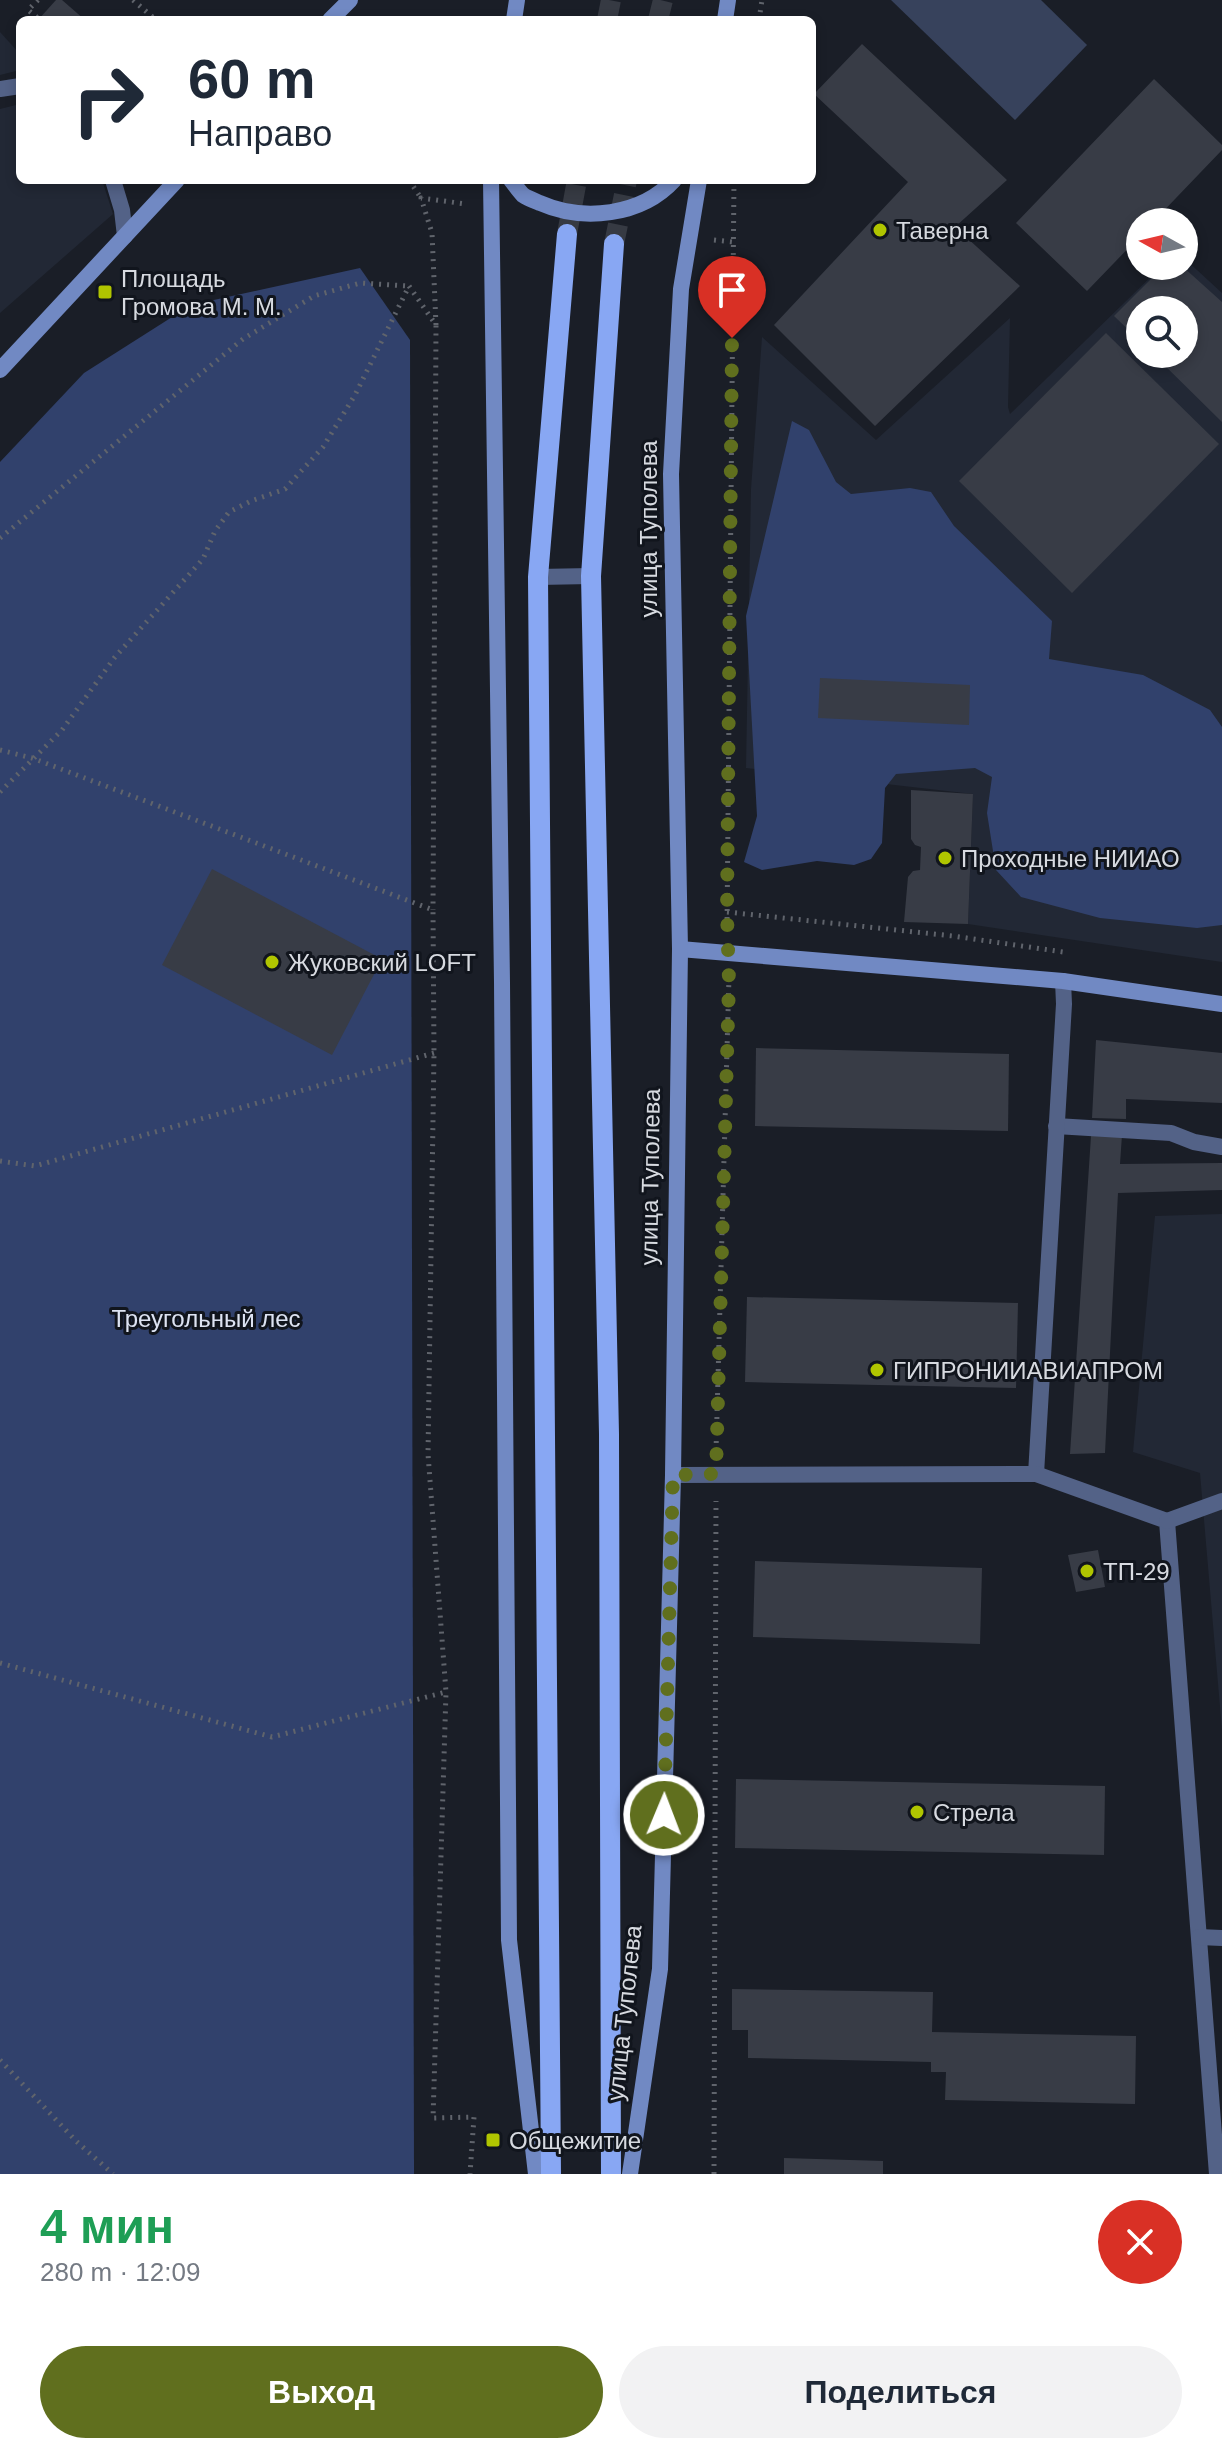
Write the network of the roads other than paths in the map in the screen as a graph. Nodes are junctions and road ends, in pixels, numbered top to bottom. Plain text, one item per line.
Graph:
1 (350, 0) edge
2 (334, 16) edge
3 (114, 184) edge
4 (173, 184) edge
5 (491, 184) edge
6 (514, 184) edge
7 (670, 184) edge
8 (698, 184) edge
9 (567, 234) tunnel mouth
10 (125, 236) junction
11 (614, 244) tunnel mouth
12 (0, 370) edge
13 (591, 576) junction
14 (538, 577) junction
15 (680, 949) junction
16 (1063, 981) junction
17 (1222, 1004) edge
18 (1056, 1126) junction
19 (1222, 1147) edge
20 (1036, 1474) junction
21 (673, 1475) junction
22 (1222, 1501) edge
23 (1167, 1521) junction
24 (1199, 1937) junction
25 (1222, 1938) edge
26 (536, 2174) edge
27 (551, 2174) edge
28 (611, 2174) edge
29 (630, 2174) edge
30 (1217, 2174) edge

1 - 2 main road
3 - 10 lane
4 - 10 main road
5 - 26 main road
6 - 7 main road
8 - 15 main road, улица Туполева
9 - 14 main road
10 - 12 main road
11 - 13 main road, улица Туполева
13 - 14 lane
13 - 28 main road, улица Туполева
14 - 27 main road
15 - 16 main road
15 - 21 main road, улица Туполева
16 - 17 main road
16 - 18 lane
18 - 19 lane
18 - 20 lane
20 - 21 lane
20 - 23 lane
21 - 29 main road, улица Туполева
22 - 23 lane
23 - 24 lane
24 - 25 lane
24 - 30 lane

